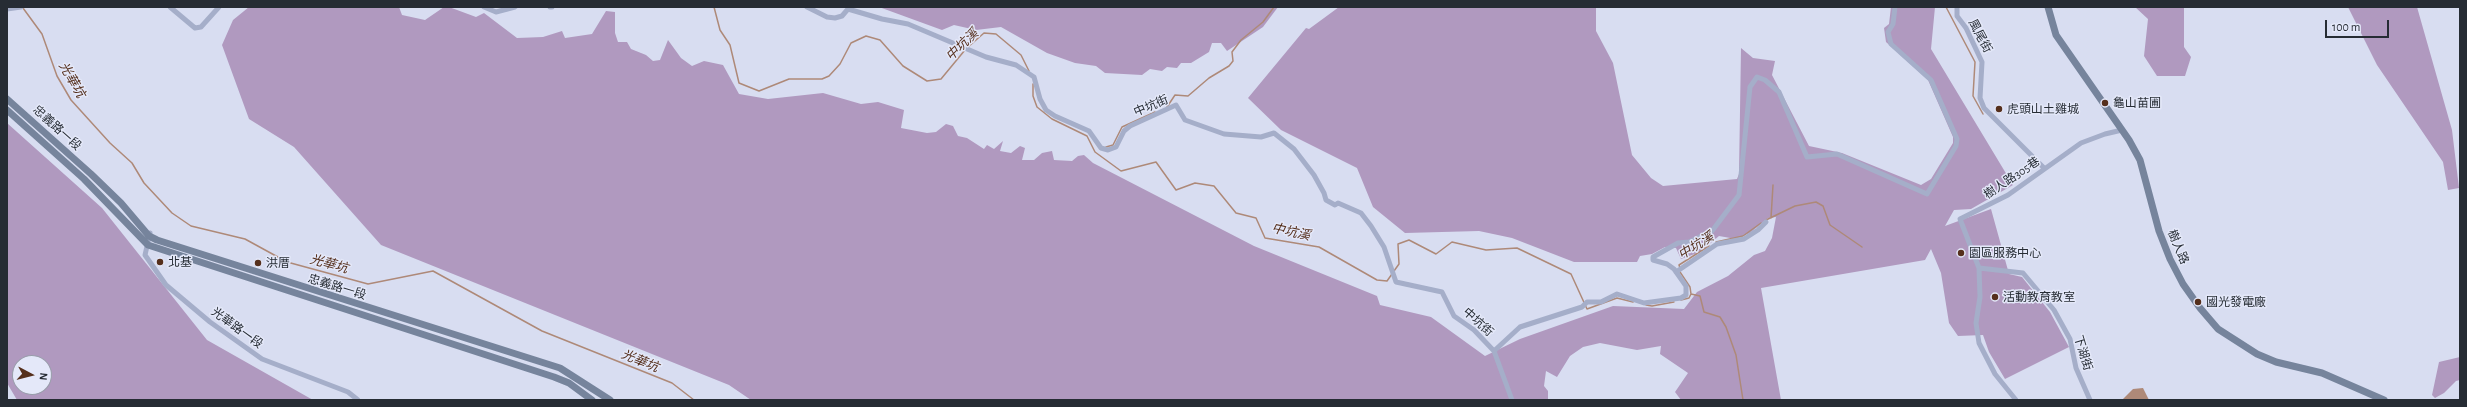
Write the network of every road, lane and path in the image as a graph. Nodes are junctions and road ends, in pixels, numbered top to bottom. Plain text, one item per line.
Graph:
1 (18, 7) edge
2 (21, 7) edge
3 (170, 7) edge
4 (219, 7) edge
5 (484, 7) edge
6 (515, 7) edge
7 (807, 7) edge
8 (1895, 7) edge
9 (1957, 7) edge
10 (2048, 7) edge
11 (7, 8) edge
12 (7, 99) edge
13 (7, 110) edge
14 (2122, 130) junction
15 (2044, 168) junction
16 (1766, 222) dead end
17 (150, 234) junction
18 (148, 246) junction
19 (1978, 268) junction
20 (1679, 270) junction
21 (266, 273) junction
22 (263, 286) junction
23 (473, 338) junction
24 (1494, 351) junction
25 (469, 352) junction
26 (358, 400) edge
27 (592, 400) edge
28 (610, 400) edge
29 (1512, 400) edge
30 (2016, 400) edge
31 (2090, 400) edge
32 (2384, 400) edge

1 - 2 street
1 - 11 street
3 - 4 street
5 - 6 street
7 - 24 street, 中坑街
8 - 20 street
9 - 15 street, 風尾街
10 - 14 main road, 樹人路
12 - 17 main road, 忠義路一段
13 - 18 main road, 忠義路一段
14 - 15 street, 樹人路305巷
14 - 32 main road, 樹人路
15 - 19 street, 樹人路305巷
16 - 20 street
17 - 18 street, 光華路一段
17 - 21 main road, 忠義路一段
18 - 22 main road, 忠義路一段
18 - 26 street, 光華路一段
19 - 30 street
19 - 31 street, 下湖街
20 - 24 street
21 - 22 main road
21 - 23 main road, 忠義路一段
22 - 25 main road, 忠義路一段
23 - 25 main road
23 - 28 main road, 忠義路一段
24 - 29 street, 中坑街
25 - 27 main road, 忠義路一段

